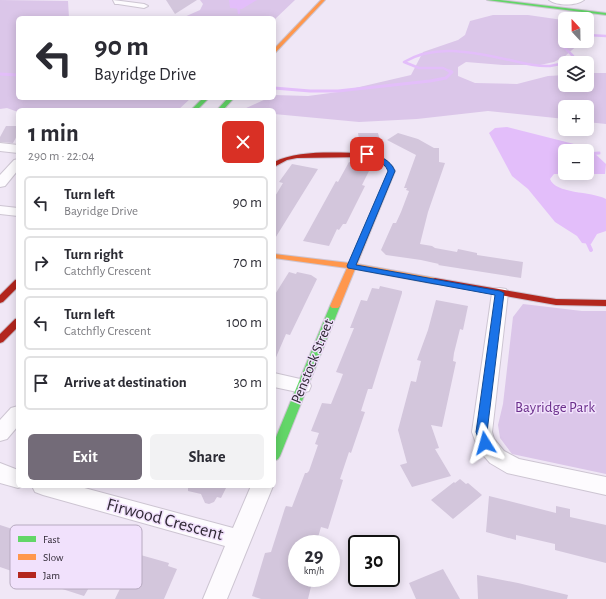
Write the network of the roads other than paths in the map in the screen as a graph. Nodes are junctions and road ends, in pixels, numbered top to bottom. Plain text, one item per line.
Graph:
1 (117, 0) edge
2 (323, 0) edge
3 (489, 0) edge
4 (553, 0) edge
5 (580, 0) edge
6 (144, 6) dead end
7 (606, 14) edge
8 (276, 50) edge
9 (204, 100) edge
10 (229, 100) edge
11 (196, 108) edge
12 (222, 108) edge
13 (0, 146) edge
14 (16, 149) edge
15 (276, 164) edge
16 (16, 165) edge
17 (0, 184) edge
18 (0, 210) edge
19 (16, 212) edge
20 (276, 256) edge
21 (351, 266) junction
22 (16, 284) edge
23 (500, 293) junction
24 (0, 300) edge
25 (606, 303) edge
26 (16, 323) edge
27 (0, 340) edge
28 (276, 380) edge
29 (302, 386) junction
30 (16, 415) edge
31 (0, 433) edge
32 (276, 451) edge
33 (0, 472) edge
34 (16, 478) edge
35 (606, 486) edge
36 (50, 488) edge
37 (261, 488) edge
38 (240, 540) junction
39 (215, 599) edge

1 - 6 street
2 - 8 street
3 - 7 street
4 - 5 street
9 - 11 street
10 - 12 street
13 - 14 street
15 - 21 street, Penstock Street
16 - 17 street
18 - 19 street
20 - 21 street
21 - 23 street
21 - 29 street, Penstock Street
22 - 24 street
23 - 25 street
23 - 35 street
26 - 27 street
28 - 29 street
29 - 32 street, Penstock Street
30 - 31 street
33 - 34 street
36 - 38 street, Firwood Crescent
37 - 38 street
38 - 39 street

